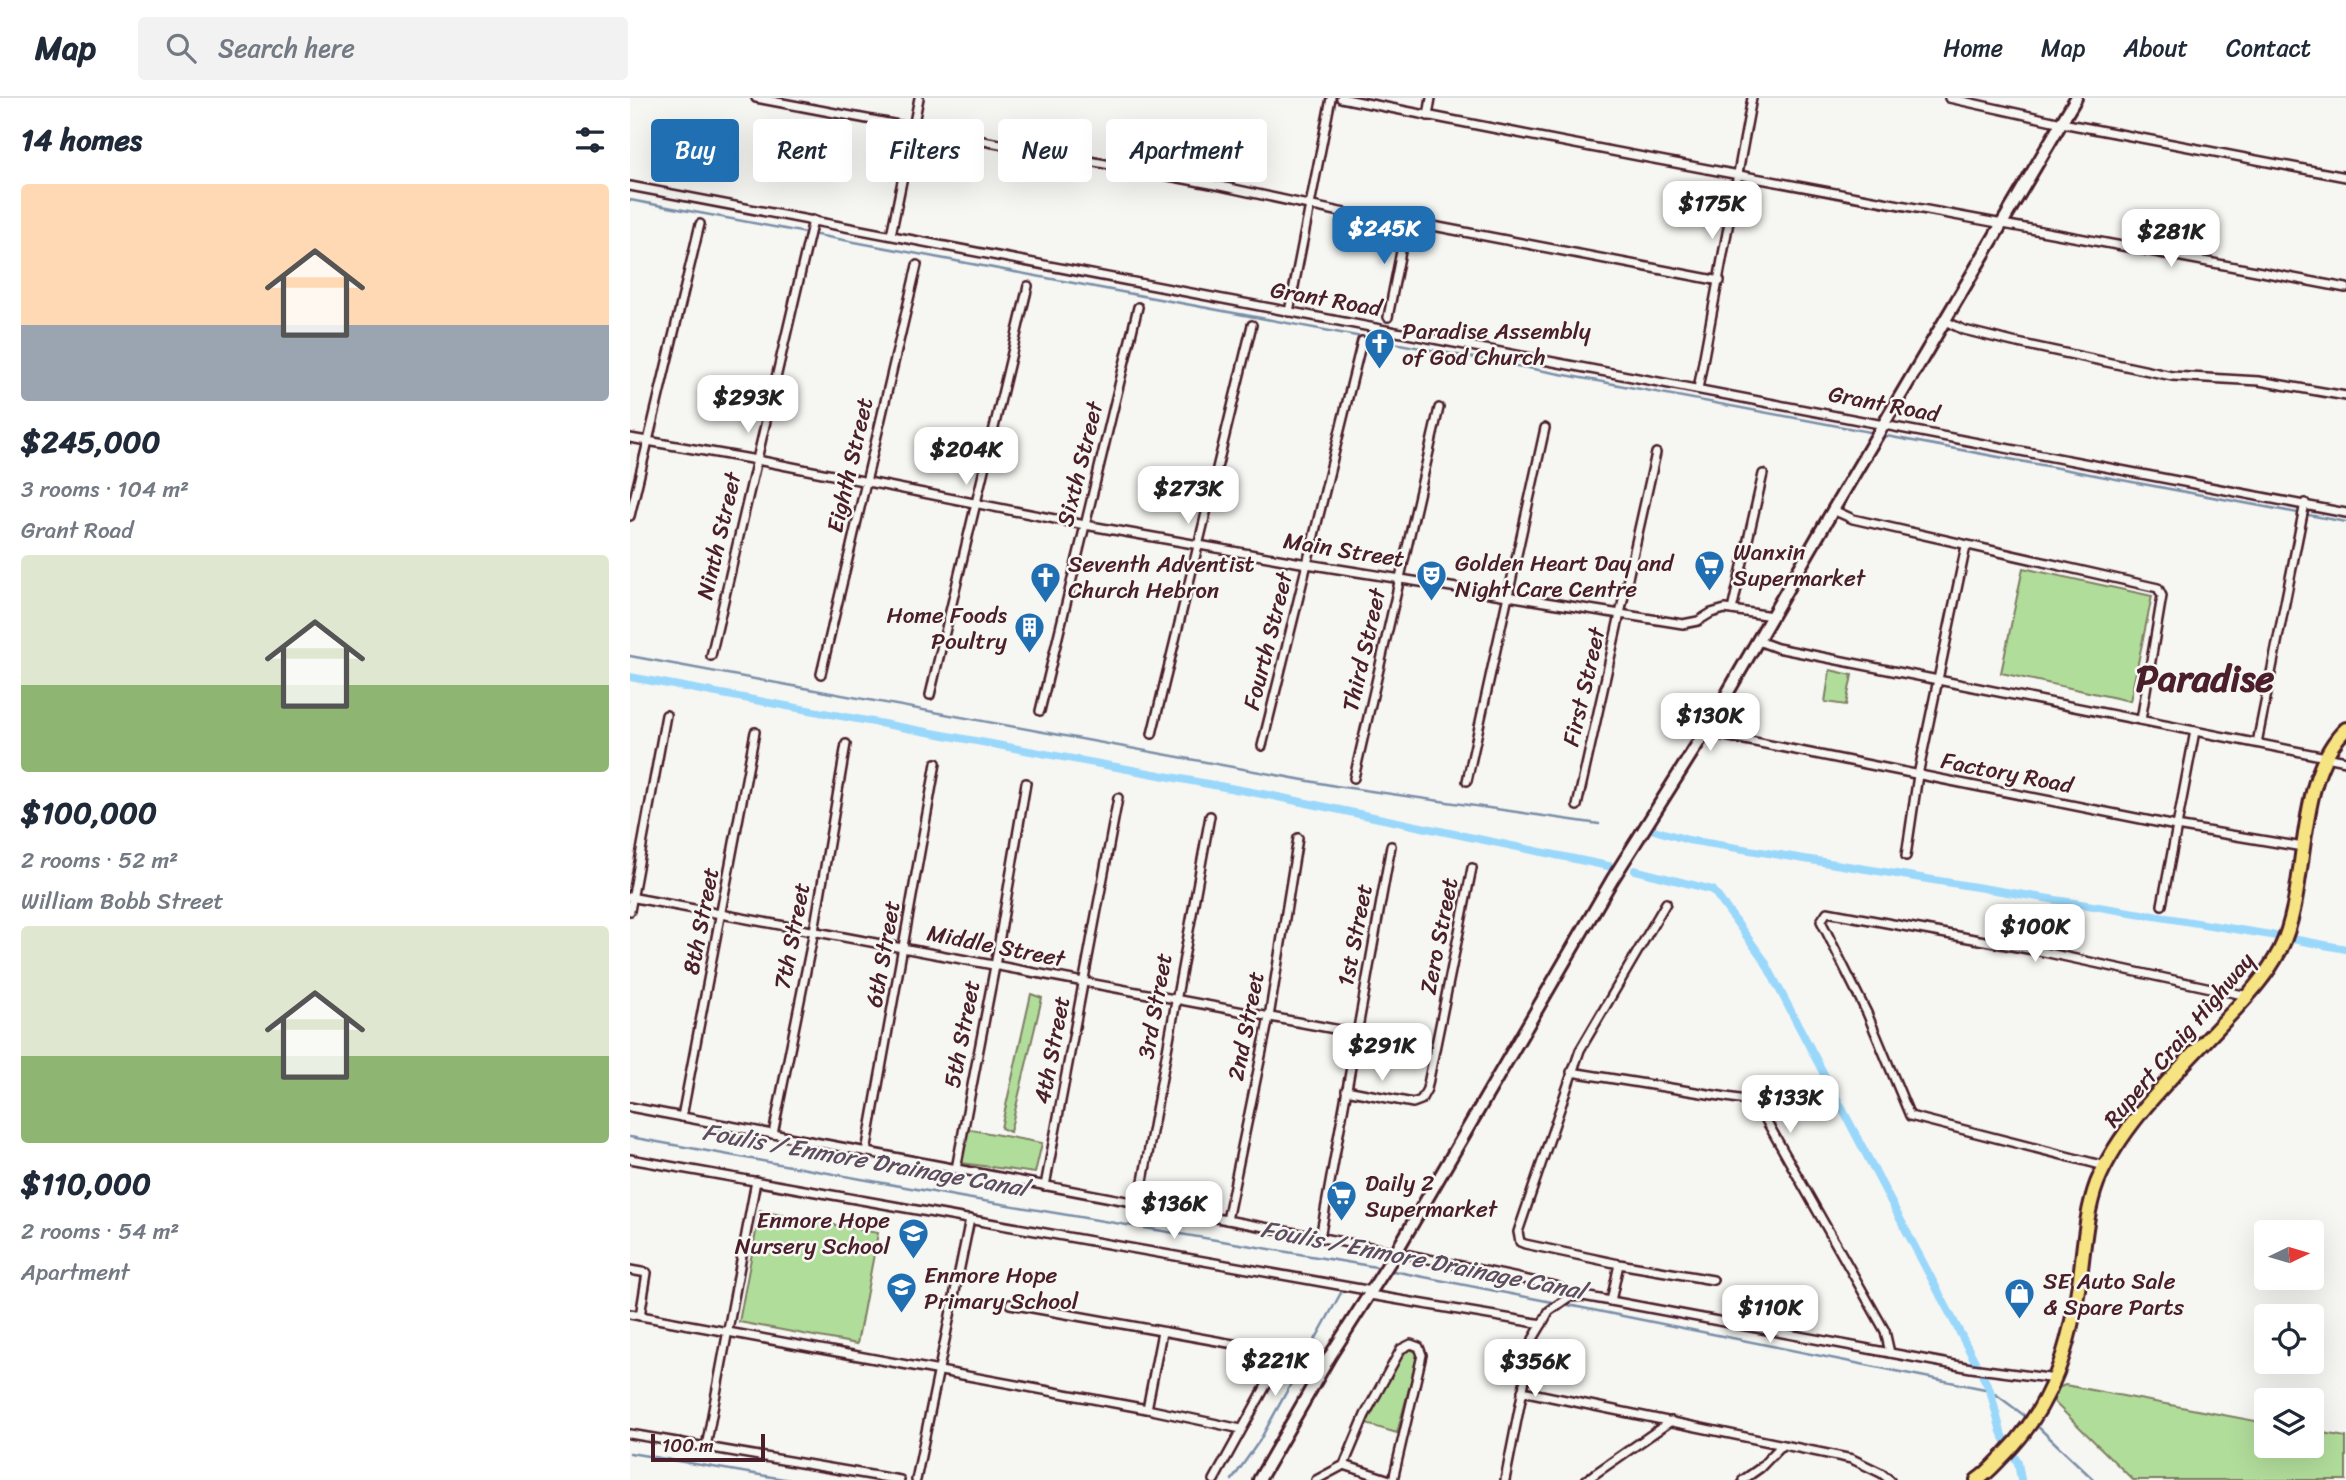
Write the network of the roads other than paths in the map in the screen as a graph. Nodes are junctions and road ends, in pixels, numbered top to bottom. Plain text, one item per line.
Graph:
1 (756, 98) edge
2 (919, 98) edge
3 (1331, 98) edge
4 (1342, 98) edge
5 (1431, 98) edge
6 (1752, 98) edge
7 (1949, 98) edge
8 (2076, 98) edge
9 (767, 99) edge
10 (1428, 116) junction
11 (868, 119) edge
12 (916, 119) edge
13 (2062, 123) junction
14 (984, 142) edge
15 (1737, 175) junction
16 (2346, 177) edge
17 (902, 182) edge
18 (630, 186) edge
19 (1310, 205) junction
20 (813, 220) junction
21 (1407, 221) junction
22 (2001, 222) junction
23 (700, 223) dead end
24 (891, 235) junction
25 (916, 265) dead end
26 (1720, 281) junction
27 (1028, 286) dead end
28 (2346, 288) edge
29 (1138, 307) dead end
30 (1289, 312) junction
31 (1388, 317) dead end
32 (1945, 321) junction
33 (1251, 325) dead end
34 (1362, 341) dead end
35 (1698, 389) junction
36 (2346, 396) edge
37 (1439, 408) dead end
38 (1884, 423) junction
39 (1545, 428) dead end
40 (630, 438) edge
41 (648, 442) junction
42 (1656, 453) dead end
43 (757, 460) junction
44 (1763, 474) dead end
45 (866, 481) junction
46 (2305, 503) junction
47 (976, 505) junction
48 (1836, 512) junction
49 (2346, 513) edge
50 (630, 516) edge
51 (1085, 525) junction
52 (1198, 545) junction
53 (1966, 546) junction
54 (1307, 564) junction
55 (1400, 579) junction
56 (1508, 596) junction
57 (1732, 610) junction
58 (1620, 614) junction
59 (1772, 616) junction
60 (1762, 640) junction
61 (712, 656) dead end
62 (821, 674) dead end
63 (1939, 678) junction
64 (930, 695) dead end
65 (1040, 711) dead end
66 (666, 715) dead end
67 (2141, 720) junction
68 (2346, 729) edge
69 (2195, 731) junction
70 (755, 732) dead end
71 (1705, 732) junction
72 (1152, 734) dead end
73 (2257, 743) junction
74 (846, 744) dead end
75 (1262, 746) dead end
76 (2325, 758) junction
77 (2346, 761) edge
78 (936, 763) dead end
79 (1918, 775) junction
80 (1354, 778) dead end
81 (1467, 781) dead end
82 (1026, 783) dead end
83 (1118, 798) dead end
84 (1577, 806) dead end
85 (1209, 816) dead end
86 (2176, 826) junction
87 (1298, 838) dead end
88 (1391, 846) dead end
89 (2303, 848) junction
90 (1906, 856) dead end
91 (1472, 868) dead end
92 (631, 897) edge
93 (1666, 903) dead end
94 (2162, 905) dead end
95 (630, 911) edge
96 (722, 914) junction
97 (814, 931) junction
98 (904, 948) junction
99 (995, 965) junction
100 (1084, 982) junction
101 (2248, 996) junction
102 (1176, 999) junction
103 (1269, 1017) junction
104 (1356, 1033) junction
105 (1571, 1072) junction
106 (1346, 1090) junction
107 (630, 1107) edge
108 (682, 1117) junction
109 (773, 1134) junction
110 (866, 1152) junction
111 (630, 1159) edge
112 (2105, 1166) junction
113 (956, 1169) junction
114 (756, 1181) junction
115 (1045, 1186) junction
116 (1139, 1203) junction
117 (970, 1219) junction
118 (1227, 1220) junction
119 (1320, 1238) junction
120 (1396, 1252) junction
121 (1619, 1264) junction
122 (630, 1270) edge
123 (1713, 1280) dead end
124 (1371, 1293) junction
125 (1572, 1297) junction
126 (1611, 1301) junction
127 (1010, 1304) dead end
128 (630, 1314) edge
129 (640, 1316) junction
130 (1542, 1324) junction
131 (729, 1332) junction
132 (1161, 1332) junction
133 (1890, 1353) junction
134 (939, 1371) junction
135 (2056, 1379) junction
136 (1522, 1391) junction
137 (1146, 1409) junction
138 (1671, 1420) junction
139 (1241, 1429) junction
140 (630, 1434) edge
141 (1782, 1445) junction
142 (706, 1447) junction
143 (1343, 1465) junction
144 (900, 1480) edge
145 (916, 1480) edge
146 (1214, 1480) edge
147 (1259, 1480) edge
148 (1316, 1480) edge
149 (1392, 1480) edge
150 (1505, 1480) edge
151 (1586, 1480) edge
152 (1742, 1480) edge
153 (1890, 1480) edge
154 (1977, 1480) edge

1 - 9 street
2 - 12 street
3 - 19 street
4 - 10 street
5 - 10 street
6 - 15 street
7 - 13 street
8 - 13 main road
9 - 11 street
10 - 15 street
13 - 16 street
13 - 22 main road
14 - 19 street
15 - 22 street
15 - 26 street
17 - 24 street
18 - 20 street, Grant Road
19 - 21 street
19 - 30 street
20 - 24 street, Grant Road
20 - 43 street, Ninth Street
21 - 26 street
21 - 31 street
22 - 28 street
22 - 32 main road
23 - 41 street
24 - 30 street, Grant Road
25 - 45 street, Eighth Street
26 - 35 street
27 - 47 street
29 - 51 street, Sixth Street
30 - 35 street, Grant Road
32 - 36 street
32 - 38 main road
33 - 52 street
34 - 54 street, Fourth Street
35 - 38 street, Grant Road
37 - 55 street, Third Street
38 - 46 street, Grant Road
38 - 48 main road
39 - 56 street
40 - 41 street, Main Street
41 - 43 street, Main Street
41 - 50 street
42 - 58 street, First Street
43 - 45 street, Main Street
43 - 61 street, Ninth Street
44 - 57 street
45 - 47 street, Main Street
45 - 62 street, Eighth Street
46 - 49 street, Grant Road
46 - 73 street
47 - 51 street, Main Street
47 - 64 street
48 - 53 street
48 - 59 main road
51 - 52 street, Main Street
51 - 65 street, Sixth Street
52 - 54 street, Main Street
52 - 72 street
53 - 63 street
53 - 67 street
54 - 55 street, Main Street
54 - 75 street, Fourth Street
55 - 56 street, Main Street
55 - 80 street, Third Street
56 - 58 street, Main Street
56 - 81 street
57 - 58 street, Main Street
57 - 59 street
58 - 84 street, First Street
59 - 60 main road
60 - 63 street
60 - 71 main road
63 - 67 street
63 - 79 street
66 - 92 street
67 - 69 street
68 - 76 main road, Rupert Craig Highway
69 - 73 street
69 - 86 street
70 - 96 street, 8th Street
71 - 79 street, Factory Road
71 - 120 main road
73 - 76 street
74 - 97 street, 7th Street
76 - 77 street
76 - 89 main road, Rupert Craig Highway
78 - 98 street, 6th Street
79 - 86 street, Factory Road
79 - 90 street
82 - 99 street, 5th Street
83 - 100 street, 4th Street
85 - 102 street, 3rd Street
86 - 89 street, Factory Road
86 - 94 street
87 - 103 street, 2nd Street
88 - 104 street, 1st Street
89 - 101 main road, Rupert Craig Highway
91 - 106 street, Zero Street
92 - 95 street
92 - 96 street, Middle Street
93 - 105 street
96 - 97 street, Middle Street
96 - 108 street, 8th Street
97 - 98 street, Middle Street
97 - 109 street, 7th Street
98 - 99 street, Middle Street
98 - 110 street, 6th Street
99 - 100 street, Middle Street
99 - 113 street, 5th Street
100 - 102 street, Middle Street
100 - 115 street, 4th Street
101 - 112 main road, Rupert Craig Highway
101 - 112 street
102 - 103 street, Middle Street
102 - 116 street, 3rd Street
103 - 104 street, Middle Street
103 - 118 street, 2nd Street
104 - 106 street, 1st Street
105 - 121 street
105 - 133 street
106 - 119 street, 1st Street
107 - 108 street
108 - 109 street
109 - 110 street
110 - 113 street
111 - 114 street
112 - 135 main road, Rupert Craig Highway
113 - 115 street
114 - 117 street
114 - 131 street
115 - 116 street
116 - 118 street
117 - 124 street
117 - 134 street
118 - 119 street
119 - 120 street
120 - 124 main road
120 - 125 street
121 - 123 street
121 - 126 street
122 - 129 street
124 - 130 street
124 - 147 main road
125 - 126 street
125 - 130 street
126 - 133 street
127 - 132 street
128 - 129 street
129 - 131 street
130 - 136 street
131 - 134 street
131 - 142 street
132 - 137 street
132 - 139 street
133 - 135 street
134 - 137 street
134 - 145 street
135 - 154 main road, Rupert Craig Highway
136 - 138 street
136 - 150 street
137 - 139 street
138 - 141 street
138 - 151 street
139 - 146 street
140 - 142 street
141 - 152 street
141 - 153 street
142 - 144 street
143 - 148 street
143 - 149 street
143 - 149 street

